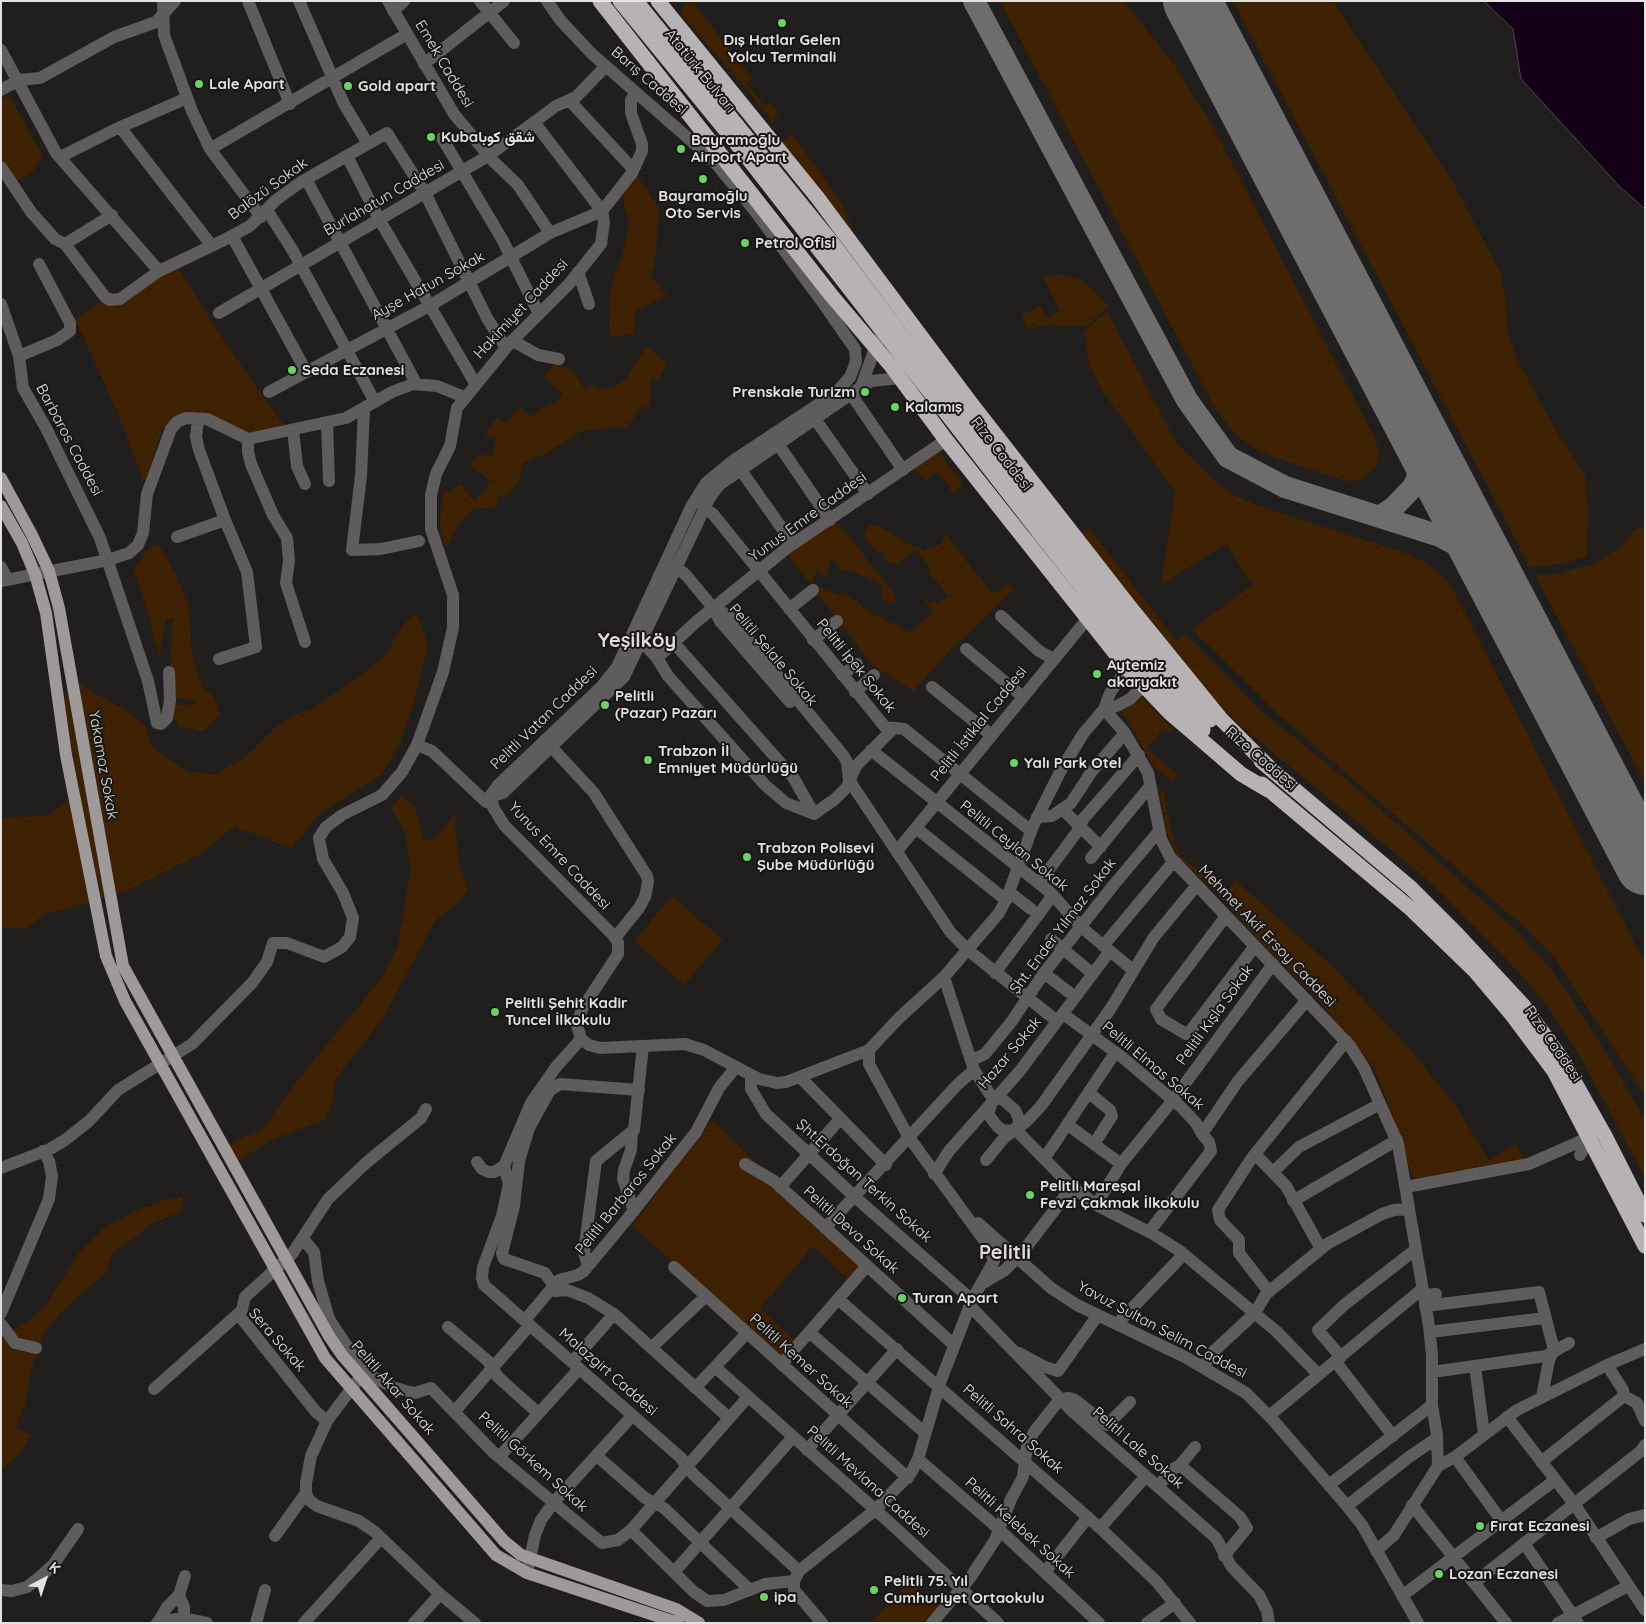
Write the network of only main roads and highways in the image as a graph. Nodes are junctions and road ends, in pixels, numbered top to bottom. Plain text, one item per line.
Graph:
1 (600, 1) edge
2 (620, 1) edge
3 (636, 1) edge
4 (658, 1) edge
5 (854, 287) junction
6 (882, 327) road end
7 (862, 331) junction
8 (1, 478) edge
9 (1, 506) edge
10 (1044, 526) junction
11 (1269, 767) junction
12 (1268, 790) junction
13 (173, 1057) joint
14 (1645, 1215) edge
15 (1645, 1246) edge
16 (669, 1621) edge
17 (699, 1623) edge

1 - 7 highway
2 - 5 highway, Atatürk Bulvarı, bridge
3 - 5 highway, Atatürk Bulvarı, bridge
4 - 11 highway
5 - 10 highway, Rize Caddesi, bridge
6 - 7 highway
7 - 12 highway
8 - 13 main road, Yakamoz Sokak
9 - 16 main road, Pelitli Akar Sokak
10 - 11 highway, Rize Caddesi
10 - 12 highway, Rize Caddesi
11 - 14 highway, Rize Caddesi
12 - 15 highway, Rize Caddesi
13 - 17 main road, Pelitli Akar Sokak

